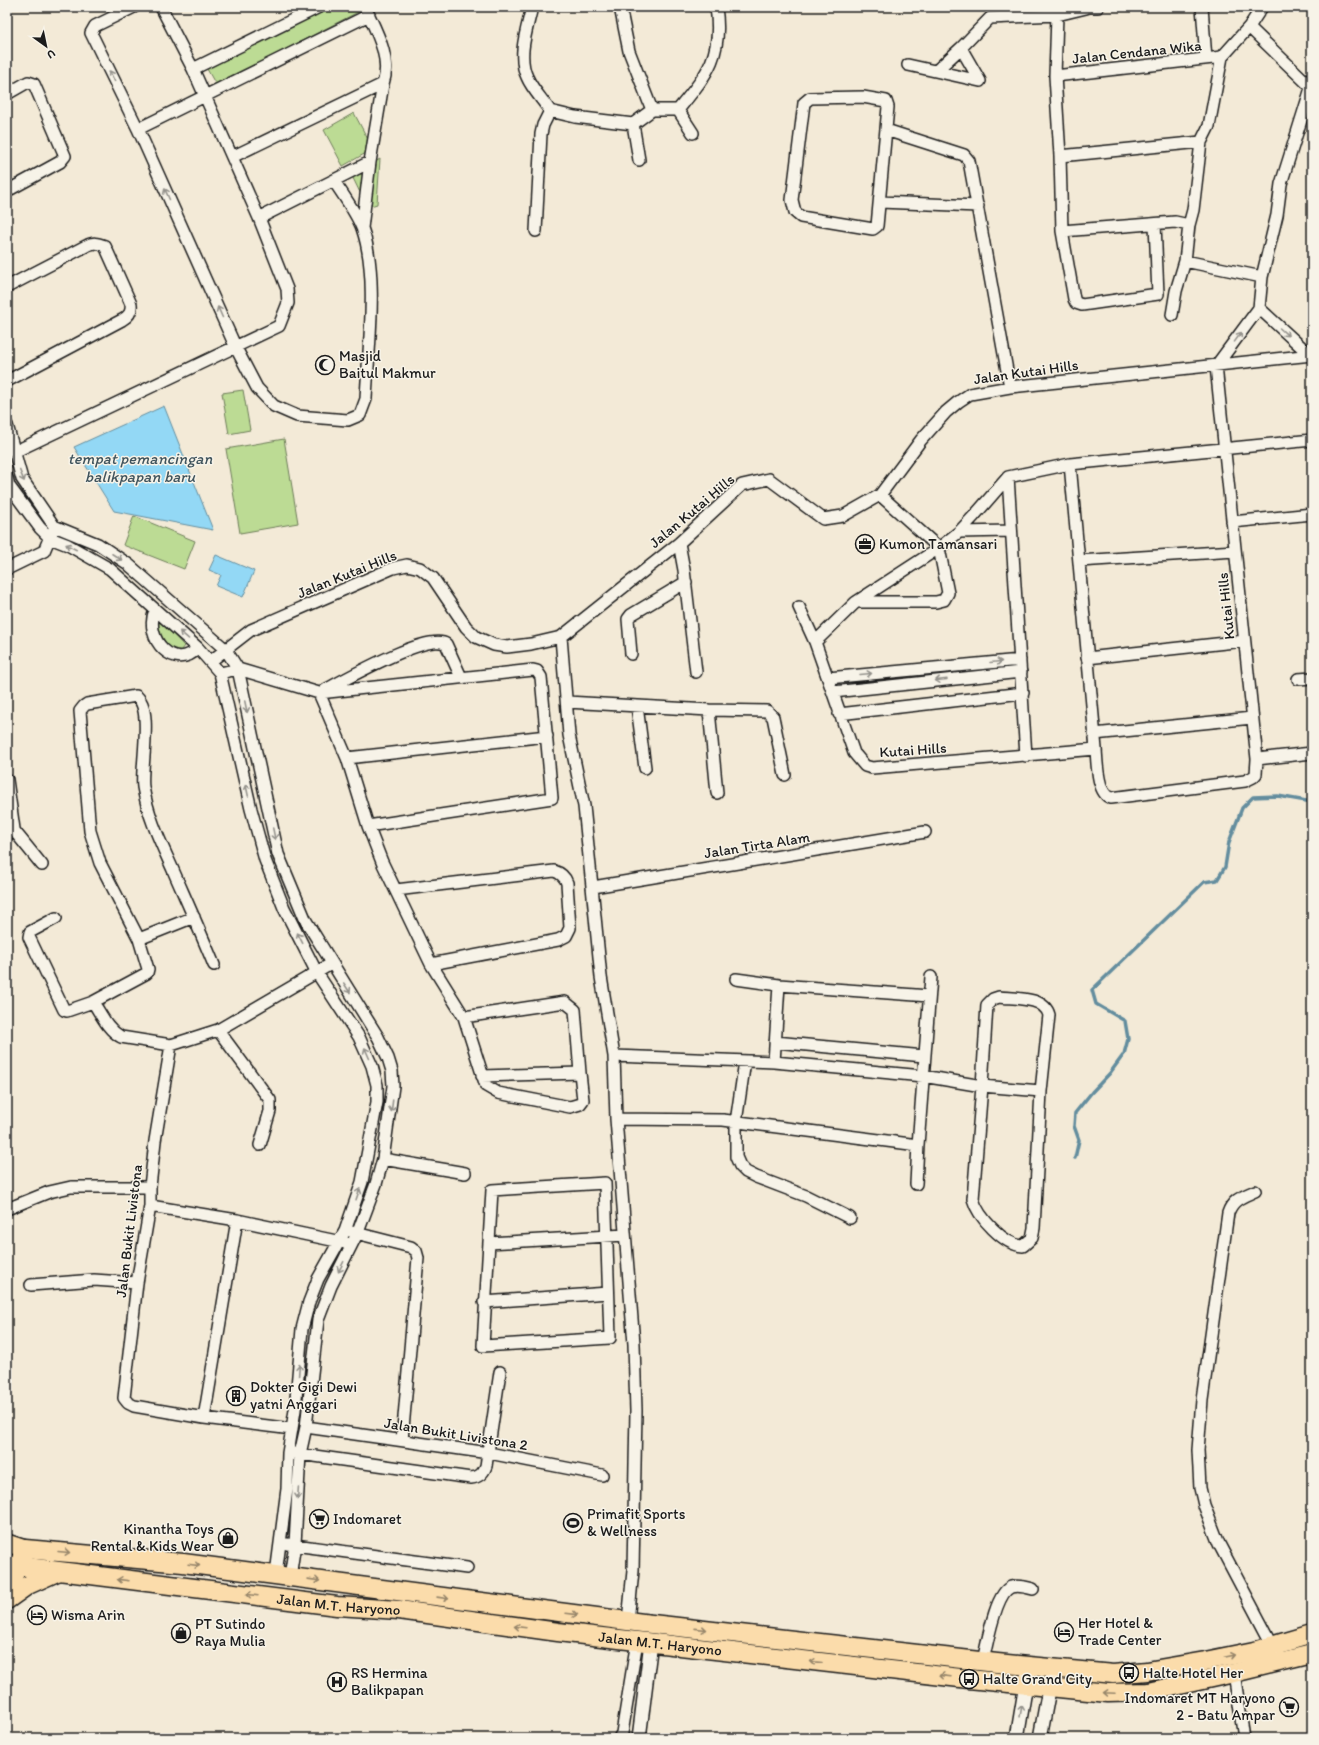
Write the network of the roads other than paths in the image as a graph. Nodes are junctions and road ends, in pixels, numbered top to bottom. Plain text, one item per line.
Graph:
1 (134, 7) edge
2 (161, 7) edge
3 (319, 7) edge
4 (532, 7) edge
5 (620, 7) edge
6 (716, 7) edge
7 (1086, 7) edge
8 (1098, 7) edge
9 (1202, 7) edge
10 (1262, 7) edge
11 (367, 11) edge
12 (1057, 15) junction
13 (1249, 27) junction
14 (961, 48) junction
15 (1222, 57) junction
16 (1206, 59) junction
17 (908, 65) dead end
18 (194, 69) junction
19 (936, 72) junction
20 (1055, 76) junction
21 (383, 84) junction
22 (1311, 86) edge
23 (7, 94) edge
24 (205, 97) junction
25 (652, 110) junction
26 (678, 110) junction
27 (550, 111) junction
28 (633, 124) junction
29 (138, 128) junction
30 (886, 130) junction
31 (693, 133) dead end
32 (1201, 142) junction
33 (1060, 156) junction
34 (232, 157) junction
35 (639, 160) dead end
36 (370, 162) junction
37 (334, 181) junction
38 (7, 191) edge
39 (880, 202) junction
40 (978, 206) junction
41 (259, 218) junction
42 (1155, 224) junction
43 (1189, 225) junction
44 (362, 228) junction
45 (536, 231) dead end
46 (1062, 232) junction
47 (1185, 261) junction
48 (1262, 277) junction
49 (7, 287) edge
50 (1176, 291) junction
51 (1158, 294) junction
52 (1258, 308) junction
53 (1172, 315) dead end
54 (236, 348) junction
55 (1311, 355) edge
56 (1216, 366) junction
57 (7, 381) edge
58 (1010, 387) junction
59 (7, 425) edge
60 (1312, 440) edge
61 (1224, 449) junction
62 (14, 452) junction
63 (1070, 464) junction
64 (1008, 477) junction
65 (7, 478) edge
66 (880, 495) junction
67 (1311, 514) edge
68 (1232, 522) junction
69 (54, 526) junction
70 (1312, 526) edge
71 (1010, 531) junction
72 (959, 532) junction
73 (50, 538) junction
74 (679, 542) junction
75 (939, 548) junction
76 (1235, 551) junction
77 (1079, 561) junction
78 (7, 569) edge
79 (686, 582) junction
80 (856, 602) junction
81 (798, 606) dead end
82 (155, 610) junction
83 (560, 637) junction
84 (1244, 641) junction
85 (815, 642) junction
86 (198, 648) junction
87 (226, 650) junction
88 (631, 654) dead end
89 (1087, 658) junction
90 (1020, 660) junction
91 (211, 661) junction
92 (238, 669) junction
93 (696, 672) dead end
94 (1022, 672) junction
95 (220, 673) junction
96 (461, 677) junction
97 (828, 678) junction
98 (1312, 678) edge
99 (1298, 679) dead end
100 (833, 692) junction
101 (1023, 692) junction
102 (319, 693) junction
103 (566, 702) junction
104 (637, 706) junction
105 (709, 710) junction
106 (839, 714) junction
107 (1252, 718) junction
108 (1094, 734) junction
109 (547, 736) junction
110 (1096, 749) junction
111 (1312, 753) edge
112 (1026, 756) junction
113 (347, 758) junction
114 (1257, 759) junction
115 (645, 768) dead end
116 (785, 775) dead end
117 (7, 780) edge
118 (717, 793) dead end
119 (7, 822) edge
120 (368, 826) junction
121 (14, 832) junction
122 (925, 832) dead end
123 (42, 865) dead end
124 (593, 887) junction
125 (396, 890) junction
126 (194, 917) junction
127 (56, 918) dead end
128 (139, 940) junction
129 (331, 964) junction
130 (431, 964) junction
131 (214, 965) dead end
132 (317, 973) junction
133 (931, 977) dead end
134 (736, 979) dead end
135 (778, 985) junction
136 (929, 996) junction
137 (93, 1002) junction
138 (464, 1016) junction
139 (218, 1030) junction
140 (775, 1042) junction
141 (171, 1045) junction
142 (614, 1056) junction
143 (924, 1056) junction
144 (745, 1061) junction
145 (774, 1062) junction
146 (580, 1074) junction
147 (482, 1076) junction
148 (923, 1076) junction
149 (377, 1085) junction
150 (393, 1086) junction
151 (982, 1086) junction
152 (1041, 1091) junction
153 (616, 1119) junction
154 (736, 1122) junction
155 (260, 1145) dead end
156 (918, 1145) junction
157 (383, 1159) junction
158 (465, 1173) dead end
159 (916, 1184) dead end
160 (150, 1187) junction
161 (1255, 1191) dead end
162 (150, 1206) junction
163 (7, 1209) edge
164 (850, 1218) dead end
165 (237, 1220) junction
166 (345, 1231) junction
167 (358, 1232) junction
168 (625, 1235) junction
169 (606, 1237) junction
170 (339, 1241) junction
171 (489, 1243) junction
172 (352, 1245) junction
173 (137, 1283) junction
174 (31, 1285) dead end
175 (608, 1293) junction
176 (484, 1302) junction
177 (500, 1372) dead end
178 (124, 1398) joint
179 (295, 1410) junction
180 (308, 1411) junction
181 (204, 1418) junction
182 (305, 1432) junction
183 (292, 1433) junction
184 (402, 1440) junction
185 (288, 1453) junction
186 (489, 1453) junction
187 (300, 1454) junction
188 (602, 1475) dead end
189 (7, 1543) edge
190 (280, 1543) junction
191 (295, 1544) junction
192 (25, 1549) junction
193 (13, 1564) edge
194 (467, 1568) dead end
195 (57, 1572) junction
196 (283, 1576) junction
197 (1033, 1589) dead end
198 (7, 1591) edge
199 (7, 1600) edge
200 (628, 1621) junction
201 (1312, 1634) edge
202 (644, 1641) junction
203 (1276, 1653) junction
204 (1312, 1654) edge
205 (983, 1661) junction
206 (1029, 1666) junction
207 (1053, 1668) junction
208 (1234, 1673) junction
209 (1025, 1684) junction
210 (1051, 1686) junction
211 (619, 1738) edge
212 (639, 1738) edge
213 (1017, 1738) edge
214 (1040, 1738) edge
215 (1244, 1738) edge

29 -> 1 street
2 - 18 street
3 - 18 street
4 - 27 street
5 - 25 street
6 - 26 street
7 - 8 street
7 - 12 street
9 - 16 street
10 - 13 street, Jalan Cendana Wika
11 - 21 street
11 - 24 street
12 - 14 street
12 - 20 street, Jalan Cendana Wika
13 - 15 street, Jalan Cendana Wika
13 - 22 street
14 - 19 street
14 - 19 street
15 - 16 street, Jalan Cendana Wika
15 - 32 street, Jalan Cendana Wika
16 - 20 street, Jalan Cendana Wika
17 - 19 street
18 - 24 street
20 - 33 street, Jalan Cendana Wika
21 - 34 street
21 - 36 street
22 - 48 street
23 - 38 street
24 - 29 street
24 - 34 street
25 - 26 street
25 - 28 street
26 - 31 street
27 - 28 street
27 - 45 street
28 - 35 street
54 -> 29 street
30 - 39 street
30 - 39 street
30 - 40 street
32 - 33 street
32 - 43 street, Jalan Cendana Wika
33 - 46 street, Jalan Cendana Wika
34 - 41 street
36 - 37 street
36 - 44 street
37 - 41 street
37 - 44 street
39 - 40 street
40 - 58 street
41 - 54 street
42 - 43 street
42 - 46 street
42 - 51 street
43 - 47 street, Jalan Cendana Wika
44 - 54 street
46 - 51 street, Jalan Cendana Wika
47 - 48 street
47 - 50 street, Jalan Cendana Wika
48 - 52 street
49 - 57 street
50 - 51 street
50 - 53 street, Jalan Cendana Wika
52 -> 55 street
56 -> 52 street
54 - 62 street
55 - 56 street, Jalan Kutai Hills
56 - 58 street, Jalan Kutai Hills
56 - 61 street, Kutai Hills
58 - 66 street, Jalan Kutai Hills
59 - 62 street
60 - 61 street
61 - 63 street
61 - 68 street, Kutai Hills
62 -> 69 street
63 - 64 street
63 - 77 street, Kutai Hills
64 - 71 street
64 - 72 street
65 - 73 street
66 - 74 street, Jalan Kutai Hills
66 - 75 street
67 - 68 street
67 - 70 street
68 - 76 street, Kutai Hills
69 - 73 street
69 -> 87 street
71 - 72 street
71 - 90 street
72 - 75 street
73 - 78 street
82 -> 73 street
74 - 79 street
74 - 83 street, Jalan Kutai Hills
75 - 80 street
75 - 80 street
76 - 77 street
76 - 84 street, Kutai Hills
77 - 89 street, Kutai Hills
79 - 88 street
79 - 93 street
80 - 85 street
81 - 85 street, Kutai Hills
86 -> 82 street
82 - 86 street
83 - 87 street, Jalan Kutai Hills
83 - 103 street
84 - 89 street
84 - 107 street, Kutai Hills
85 - 97 street, Kutai Hills
86 - 91 street
87 - 91 street
87 - 92 street
89 - 108 street, Kutai Hills
90 - 94 street
97 -> 90 street
91 - 95 street
92 - 95 street
92 - 102 street
92 -> 129 street
94 -> 100 street
94 - 101 street
132 -> 95 street
96 - 102 street
96 - 102 street
96 - 109 street
97 - 100 street, Kutai Hills
98 - 99 street
100 - 106 street, Kutai Hills
101 - 106 street
101 - 112 street
102 - 113 street
103 - 104 street
103 - 124 street
104 - 105 street
104 - 115 street
105 - 116 street
105 - 118 street
106 - 112 street, Kutai Hills
107 - 108 street
107 - 114 street, Kutai Hills
108 - 110 street, Kutai Hills
109 - 113 street
109 - 120 street
110 - 112 street, Kutai Hills
110 - 114 street, Kutai Hills
111 - 114 street
113 - 120 street
117 - 121 street
119 - 121 street
120 - 125 street
121 - 123 street
122 - 124 street, Jalan Tirta Alam
124 - 142 street
125 - 130 street
125 - 130 street
126 - 128 street
126 - 128 street
126 - 131 street
127 - 137 street
128 - 137 street
129 - 132 street
129 -> 150 street
130 - 138 street
132 - 139 street
149 -> 132 street
133 - 136 street
134 - 135 street
135 - 136 street
135 - 140 street
136 - 143 street
137 - 141 street
138 - 146 street
138 - 147 street
139 - 141 street
139 - 155 street
140 - 143 street
140 - 145 street
141 - 160 street, Jalan Bukit Livistona
142 - 144 street
142 - 153 street
143 - 148 street
144 - 145 street
144 - 154 street
145 - 148 street
146 - 147 street
146 - 147 street
148 - 151 street
148 - 156 street
149 - 150 street
166 -> 149 street
150 -> 157 street
151 - 152 street
151 - 152 street
151 - 152 street
153 - 154 street
153 - 168 street
154 - 156 street
154 - 164 street
156 - 159 street
157 - 158 street
157 - 167 street
160 - 162 street, Jalan Bukit Livistona
160 - 163 street
161 - 203 street
162 - 165 street
162 - 173 street, Jalan Bukit Livistona
165 - 170 street
165 - 181 street
166 - 167 street
166 - 170 street
167 - 172 street
167 - 184 street
168 - 169 street
168 - 200 street
169 - 171 street
169 - 171 street
169 - 175 street
170 - 172 street
179 -> 170 street
171 - 176 street
172 -> 180 street
173 - 174 street
173 - 178 street, Jalan Bukit Livistona
175 - 176 street
175 - 176 street
177 - 186 street
178 - 181 street, Jalan Bukit Livistona 2
179 - 180 street
179 - 183 street
180 - 182 street
181 - 183 street, Jalan Bukit Livistona 2
182 - 183 street, Jalan Bukit Livistona 2
182 - 184 street, Jalan Bukit Livistona 2
182 - 187 street
183 - 185 street
184 - 186 street, Jalan Bukit Livistona 2
185 - 187 street
185 - 190 street
186 - 187 street
186 - 188 street, Jalan Bukit Livistona 2
187 -> 191 street
189 - 192 main road, Jalan M.T. Haryono
190 - 191 street
190 - 196 street
191 - 194 street
191 - 196 street
192 - 193 highway
192 -> 196 highway, Jalan M.T. Haryono
193 - 195 highway, Jalan M.T. Haryono
193 - 198 highway
195 - 199 highway
202 -> 195 highway, Jalan M.T. Haryono
196 -> 200 highway, Jalan M.T. Haryono
197 - 205 street
200 -> 205 highway, Jalan M.T. Haryono
201 - 203 highway, Jalan M.T. Haryono
209 -> 202 highway, Jalan M.T. Haryono
202 - 211 street
202 - 212 street
203 - 204 highway, Jalan M.T. Haryono
207 -> 203 highway, Jalan M.T. Haryono
203 - 208 highway, Jalan M.T. Haryono
205 - 206 highway, Jalan M.T. Haryono
206 - 207 highway, Jalan M.T. Haryono
206 - 209 street
207 - 210 street
208 -> 210 highway, Jalan M.T. Haryono
208 - 215 street
209 - 210 highway, Jalan M.T. Haryono
213 -> 209 street
210 - 214 street

